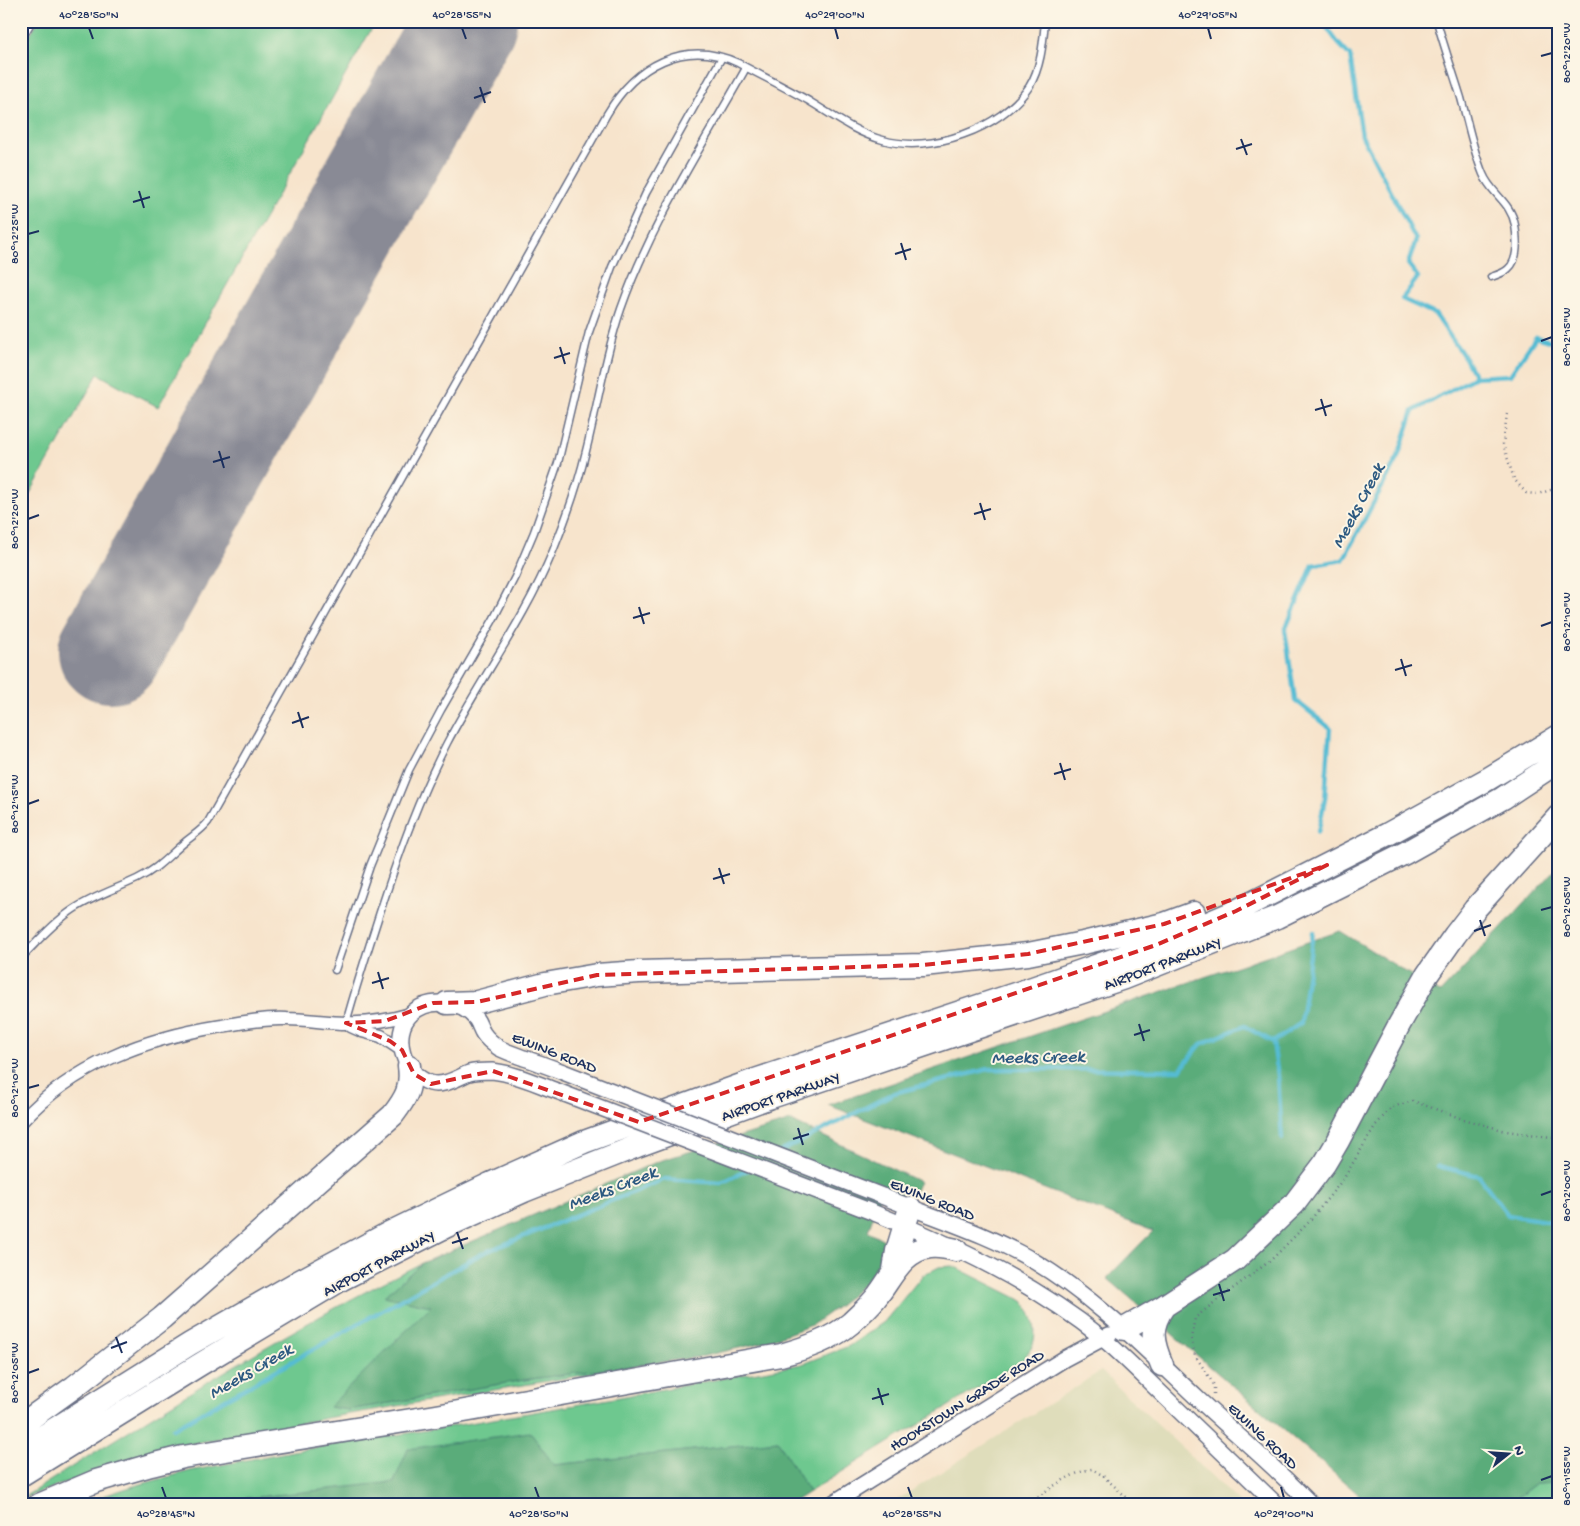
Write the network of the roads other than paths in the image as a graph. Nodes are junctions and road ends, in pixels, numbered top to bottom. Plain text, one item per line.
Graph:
1 (32, 21) edge
2 (1045, 21) edge
3 (1437, 21) edge
4 (21, 40) edge
5 (722, 57) junction
6 (746, 68) junction
7 (1491, 277) dead end
8 (1559, 736) edge
9 (1559, 761) edge
10 (1559, 816) edge
11 (1327, 865) junction
12 (21, 958) edge
13 (335, 970) dead end
14 (446, 1003) junction
15 (411, 1014) junction
16 (346, 1024) junction
17 (405, 1058) junction
18 (21, 1122) edge
19 (908, 1217) junction
20 (956, 1250) junction
21 (894, 1270) junction
22 (1164, 1306) junction
23 (1124, 1329) junction
24 (1102, 1338) junction
25 (1162, 1365) junction
26 (21, 1425) edge
27 (21, 1450) edge
28 (21, 1475) edge
29 (39, 1505) edge
30 (830, 1505) edge
31 (1277, 1505) edge
32 (1312, 1505) edge

1 - 4 lane
2 - 6 lane
3 - 7 lane
5 - 6 lane
5 - 12 lane
5 - 13 lane
6 - 16 lane
8 - 11 highway, AIRPORT PARKWAY
9 - 28 highway, AIRPORT PARKWAY
10 - 22 highway
11 - 14 highway
11 - 27 highway, AIRPORT PARKWAY
14 - 15 street
14 - 19 street, EWING ROAD, bridge
15 - 16 street
15 - 17 street
16 - 17 street
16 - 18 street
17 - 19 street, EWING ROAD, bridge
17 - 26 highway
19 - 20 street, EWING ROAD
19 - 21 highway
19 - 23 street, EWING ROAD
20 - 21 highway
20 - 24 street, EWING ROAD
21 - 29 highway
22 - 23 highway
22 - 25 highway
23 - 24 street, HOOKSTOWN GRADE ROAD
23 - 25 street, EWING ROAD
24 - 30 street, HOOKSTOWN GRADE ROAD
24 - 31 street, EWING ROAD
25 - 32 street, EWING ROAD

